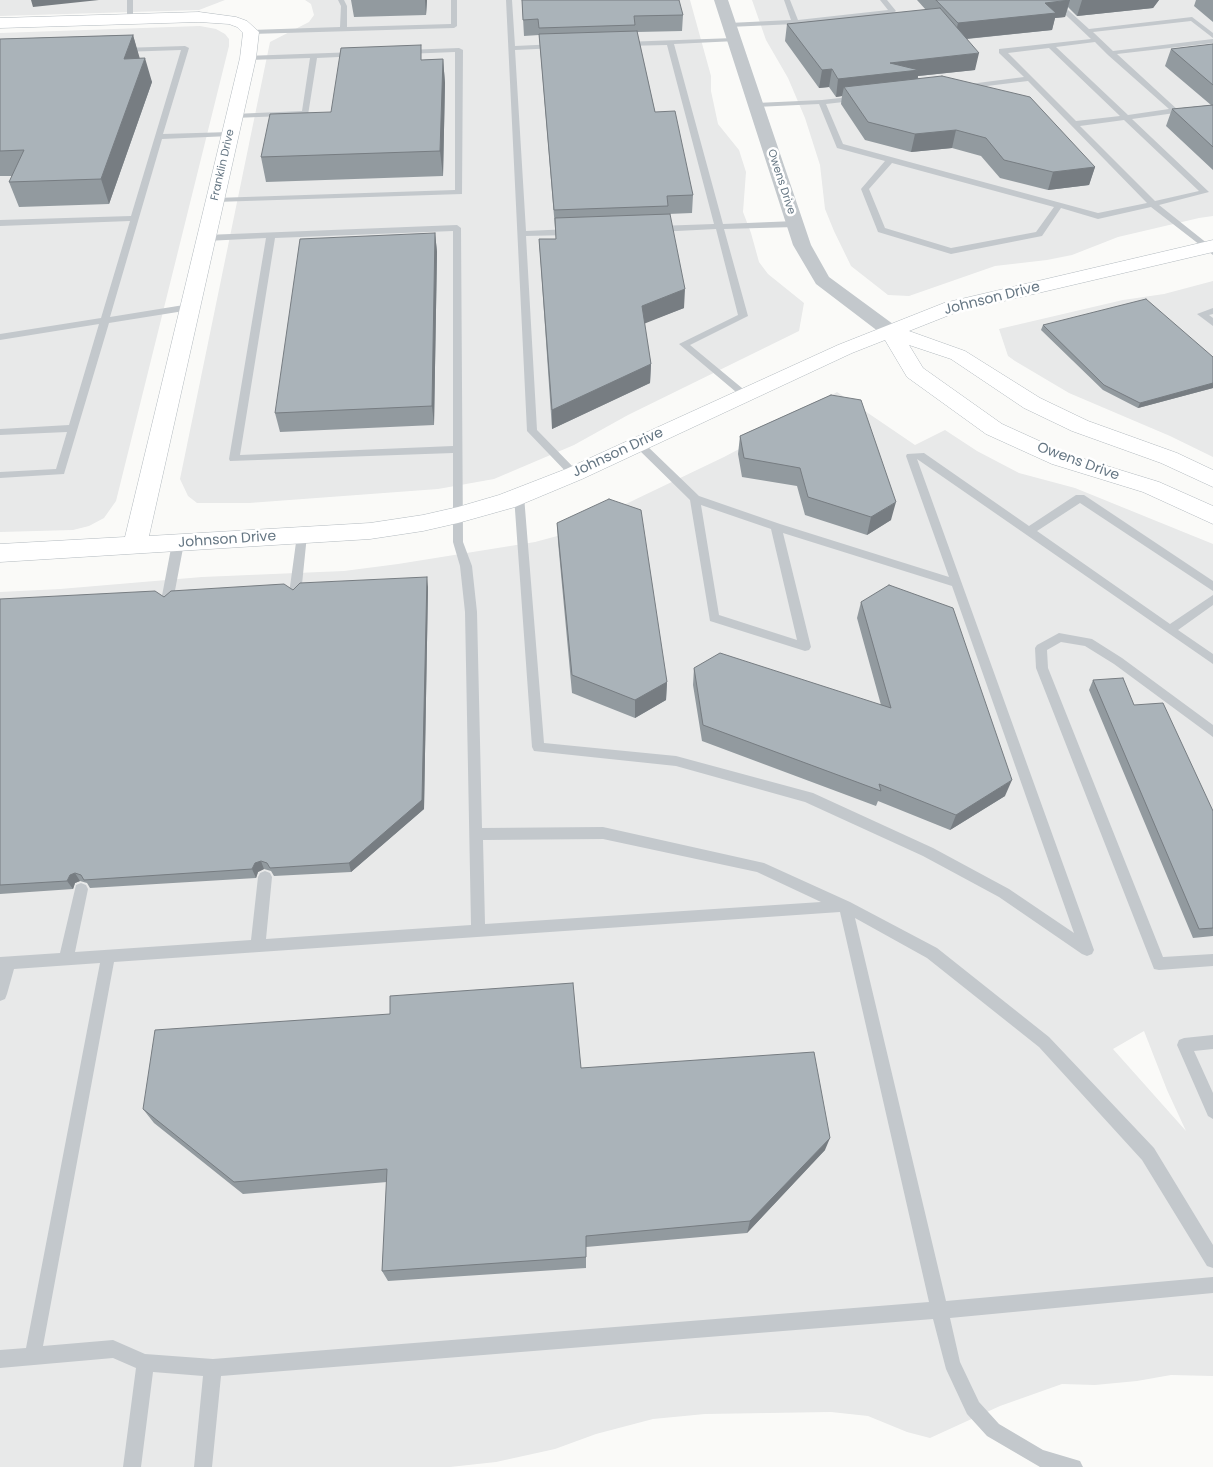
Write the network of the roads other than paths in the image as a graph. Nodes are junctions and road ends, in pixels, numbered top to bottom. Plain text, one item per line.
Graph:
1 (130, 0) edge
2 (341, 0) edge
3 (454, 0) edge
4 (510, 0) edge
5 (721, 0) edge
6 (788, 0) edge
7 (883, 0) edge
8 (1053, 0) edge
9 (130, 19) junction
10 (795, 22) junction
11 (0, 23) edge
12 (343, 29) junction
13 (1086, 30) junction
14 (251, 32) junction
15 (732, 33) junction
16 (1213, 36) edge
17 (1097, 40) junction
18 (1213, 41) edge
19 (670, 42) junction
20 (611, 44) edge
21 (562, 46) edge
22 (1050, 46) junction
23 (512, 48) junction
24 (117, 50) edge
25 (392, 53) edge
26 (1111, 53) junction
27 (363, 54) edge
28 (314, 55) junction
29 (248, 58) junction
30 (1030, 79) junction
31 (950, 88) edge
32 (872, 97) edge
33 (822, 102) junction
34 (756, 105) junction
35 (234, 116) junction
36 (1126, 118) junction
37 (1074, 124) junction
38 (230, 134) junction
39 (159, 137) junction
40 (891, 159) junction
41 (215, 200) junction
42 (1152, 204) junction
43 (1059, 205) junction
44 (135, 218) junction
45 (0, 223) edge
46 (795, 224) junction
47 (719, 227) junction
48 (650, 229) edge
49 (581, 232) edge
50 (522, 234) junction
51 (271, 236) junction
52 (206, 238) junction
53 (1211, 249) edge
54 (190, 307) junction
55 (1213, 311) edge
56 (105, 320) junction
57 (1213, 323) edge
58 (890, 331) junction
59 (0, 337) edge
60 (745, 395) junction
61 (73, 428) junction
62 (0, 432) edge
63 (639, 444) junction
64 (458, 449) junction
65 (574, 474) junction
66 (0, 475) edge
67 (1213, 478) edge
68 (519, 496) junction
69 (695, 499) junction
70 (458, 515) junction
71 (1213, 516) edge
72 (776, 527) junction
73 (1029, 531) junction
74 (302, 536) junction
75 (178, 543) junction
76 (135, 546) junction
77 (0, 553) edge
78 (957, 584) junction
79 (1213, 587) edge
80 (296, 594) edge
81 (1213, 599) edge
82 (167, 601) edge
83 (1170, 630) junction
84 (1213, 660) edge
85 (1213, 732) edge
86 (476, 834) junction
87 (265, 877) edge
88 (81, 889) edge
89 (845, 906) junction
90 (478, 930) junction
91 (258, 945) junction
92 (108, 956) junction
93 (66, 958) junction
94 (1213, 960) edge
95 (4, 962) edge
96 (0, 994) edge
97 (1213, 1042) edge
98 (1213, 1111) edge
99 (1213, 1260) edge
100 (1213, 1285) edge
101 (941, 1310) junction
102 (34, 1356) junction
103 (0, 1359) edge
104 (144, 1363) junction
105 (214, 1368) junction
106 (132, 1467) edge
107 (203, 1467) edge
108 (1074, 1467) edge

1 - 9 lane
2 - 12 lane
3 - 12 lane
4 - 23 lane
5 - 15 street, Owens Drive
6 - 10 lane
7 - 10 lane
8 - 13 lane
9 - 11 street
9 - 14 street
10 - 15 lane
12 - 14 lane
13 - 16 lane
13 - 17 lane
14 - 29 street, Franklin Drive
15 - 19 lane
15 - 34 street, Owens Drive
17 - 22 lane
17 - 26 lane
18 - 26 lane
19 - 20 lane
19 - 47 lane
21 - 23 lane
22 - 30 lane
22 - 36 lane
23 - 50 lane
24 - 39 lane
25 - 41 lane
26 - 36 lane
27 - 28 lane
28 - 29 lane
28 - 35 lane
29 - 35 street, Franklin Drive
30 - 31 lane
30 - 37 lane
32 - 33 lane
33 - 34 lane
33 - 40 lane
34 - 46 street, Owens Drive
35 - 38 street, Franklin Drive
36 - 37 lane
36 - 42 lane
37 - 42 lane
38 - 39 lane
38 - 41 street, Franklin Drive
39 - 44 lane
40 - 43 lane
40 - 43 lane
41 - 52 street, Franklin Drive
42 - 43 lane
42 - 53 lane
44 - 45 lane
44 - 56 lane
46 - 47 lane
46 - 58 street, Owens Drive
47 - 48 lane
47 - 60 lane
49 - 50 lane
50 - 65 lane
51 - 52 lane
51 - 64 lane
51 - 64 lane
52 - 54 street, Franklin Drive
53 - 58 street, Johnson Drive
54 - 56 lane
54 - 76 street, Franklin Drive
55 - 57 lane
56 - 59 lane
56 - 61 lane
58 - 60 street, Johnson Drive
58 - 67 street, Owens Drive
58 - 71 street, Owens Drive
60 - 63 street, Johnson Drive
61 - 62 lane
61 - 66 lane
63 - 65 street, Johnson Drive
63 - 69 lane
64 - 70 lane
65 - 68 street, Johnson Drive
68 - 70 street, Johnson Drive
68 - 78 lane
69 - 72 lane
69 - 72 lane
70 - 74 street, Johnson Drive
70 - 86 lane
72 - 78 lane
73 - 78 lane
73 - 79 lane
73 - 83 lane
74 - 75 street, Johnson Drive
74 - 80 lane
75 - 76 street, Johnson Drive
75 - 82 lane
76 - 77 street, Johnson Drive
81 - 83 lane
83 - 84 lane
85 - 94 lane
86 - 89 lane
86 - 90 lane
87 - 91 lane
88 - 93 lane
89 - 90 lane
89 - 99 lane
89 - 101 lane
90 - 91 lane
91 - 92 lane
92 - 93 lane
92 - 102 lane
93 - 95 lane
95 - 96 lane
97 - 98 lane
100 - 101 lane
101 - 105 lane
101 - 108 lane
102 - 103 lane
102 - 104 lane
104 - 105 lane
104 - 106 lane
105 - 107 lane

